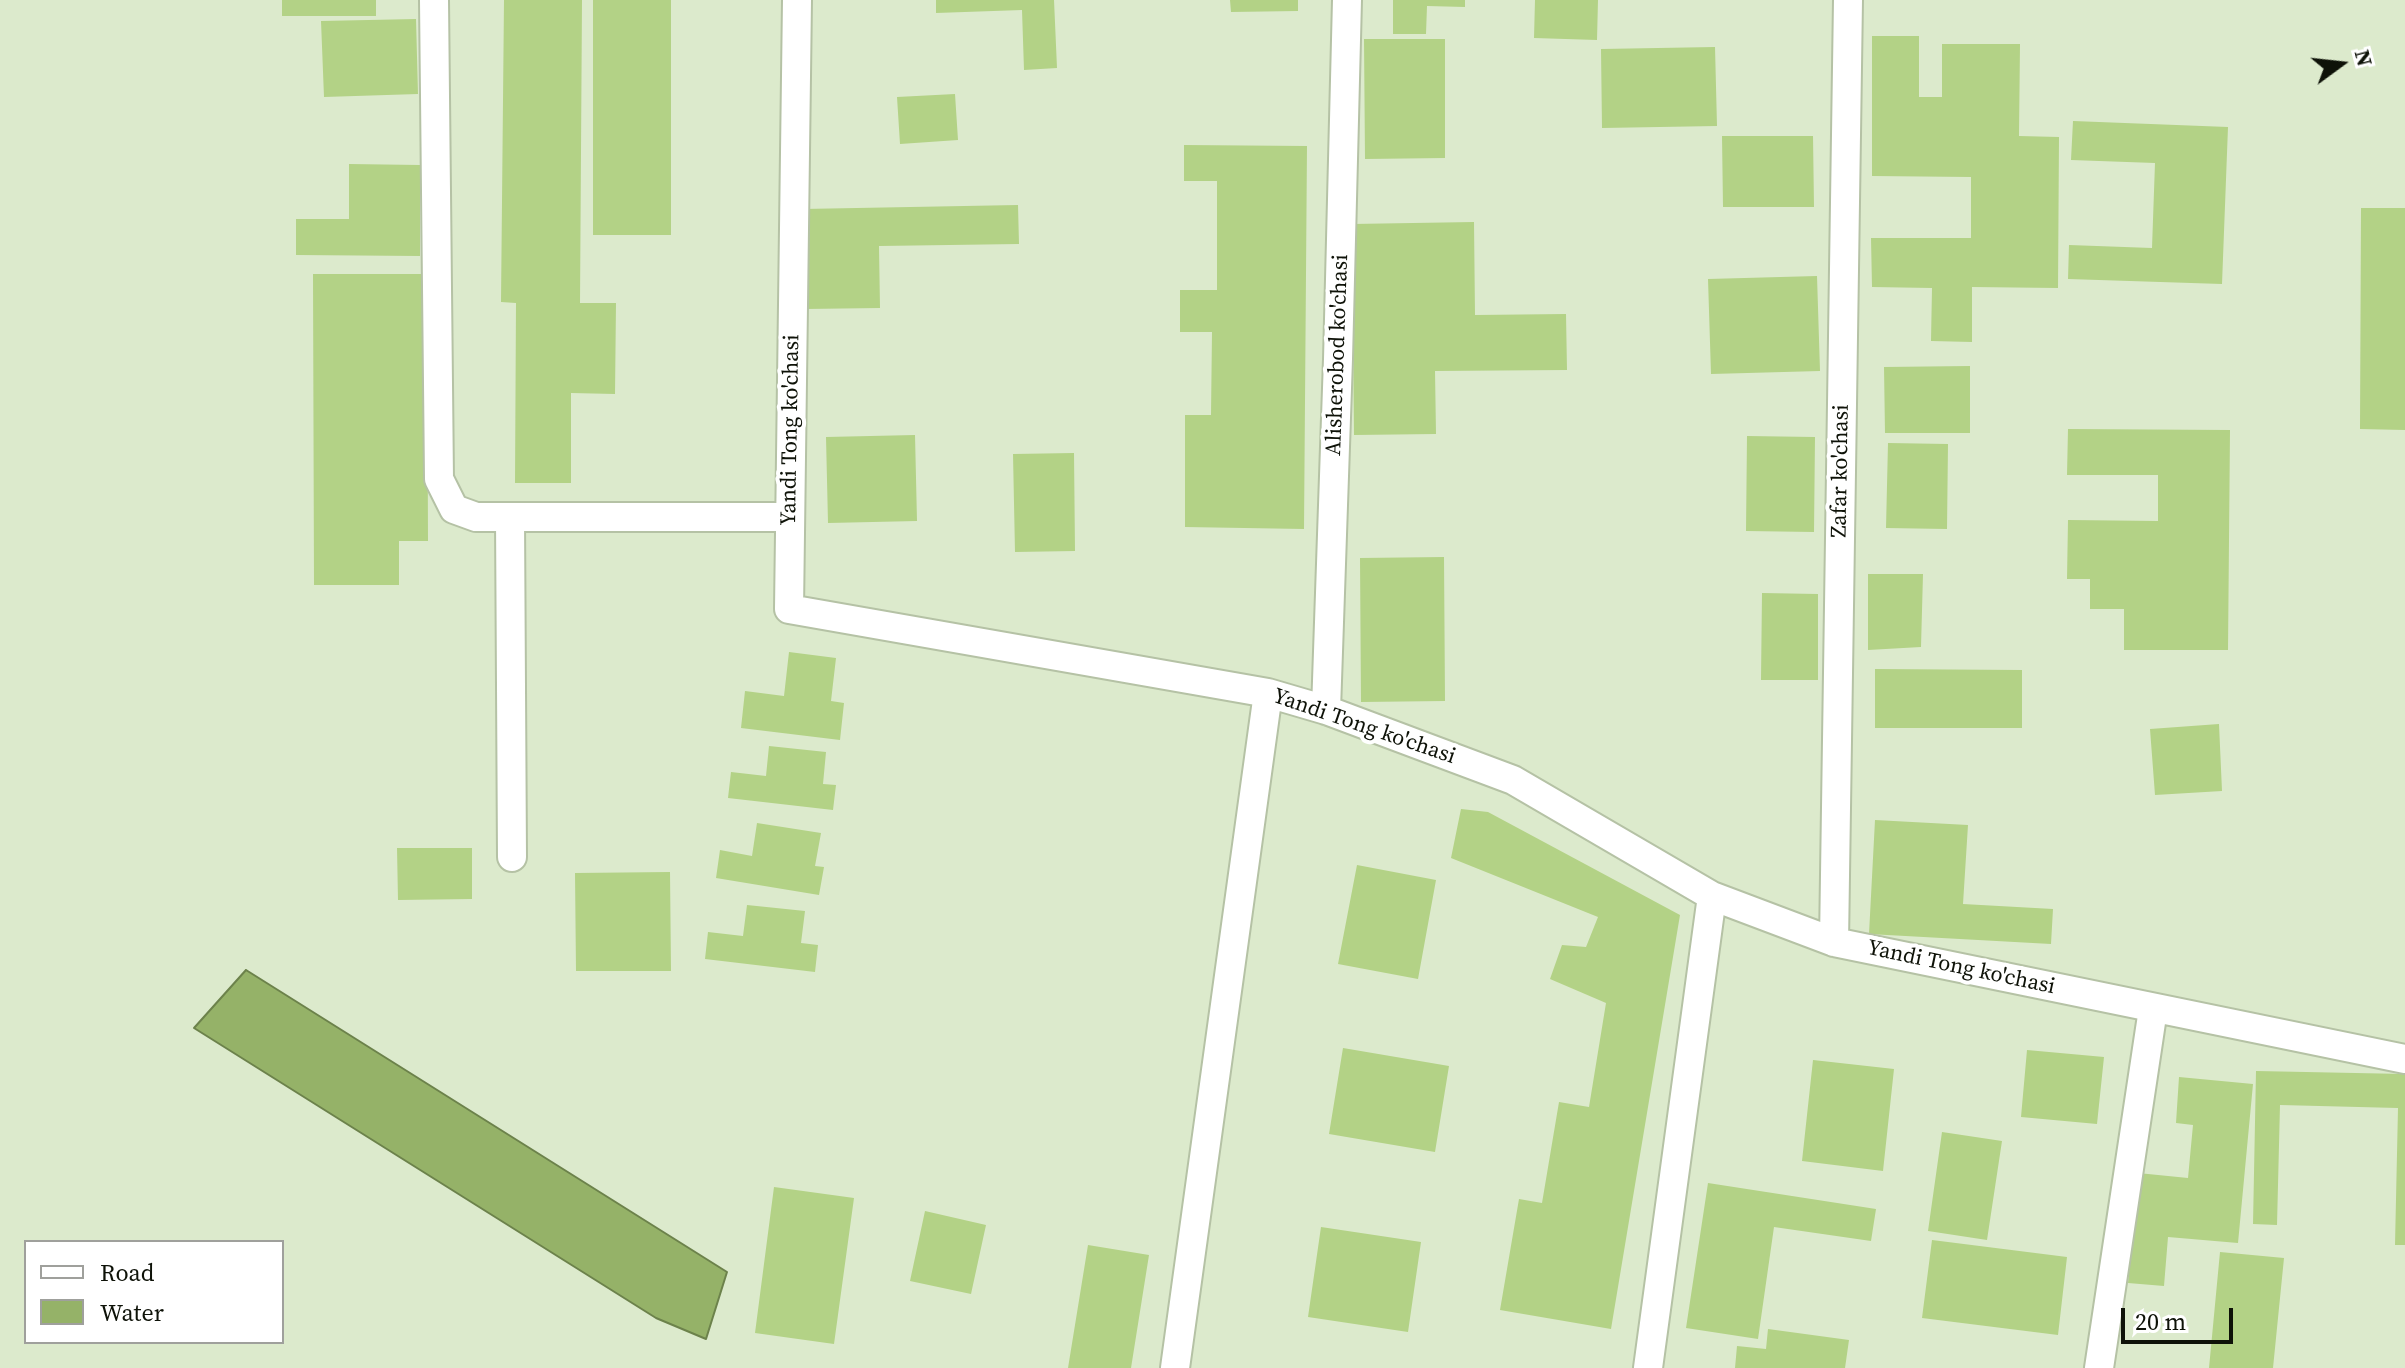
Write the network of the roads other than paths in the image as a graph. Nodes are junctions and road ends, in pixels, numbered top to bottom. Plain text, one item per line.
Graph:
1 (434, 0) edge
2 (797, 0) edge
3 (1347, 0) edge
4 (1848, 0) edge
5 (510, 517) junction
6 (790, 517) junction
7 (1268, 693) junction
8 (1326, 710) junction
9 (512, 857) dead end
10 (1712, 896) junction
11 (1834, 942) junction
12 (2153, 1009) junction
13 (2405, 1059) edge
14 (1175, 1368) edge
15 (1648, 1368) edge
16 (2099, 1368) edge

1 - 5 street
2 - 6 street, Yandi Tong ko'chasi
3 - 8 street, Alisherobod ko'chasi
4 - 11 street, Zafar ko'chasi
5 - 6 street
5 - 9 street
6 - 7 street, Yandi Tong ko'chasi
7 - 8 street, Yandi Tong ko'chasi
7 - 14 street
8 - 10 street, Yandi Tong ko'chasi
10 - 11 street, Yandi Tong ko'chasi
10 - 15 street
11 - 12 street, Yandi Tong ko'chasi
12 - 13 street, Yandi Tong ko'chasi
12 - 16 street

